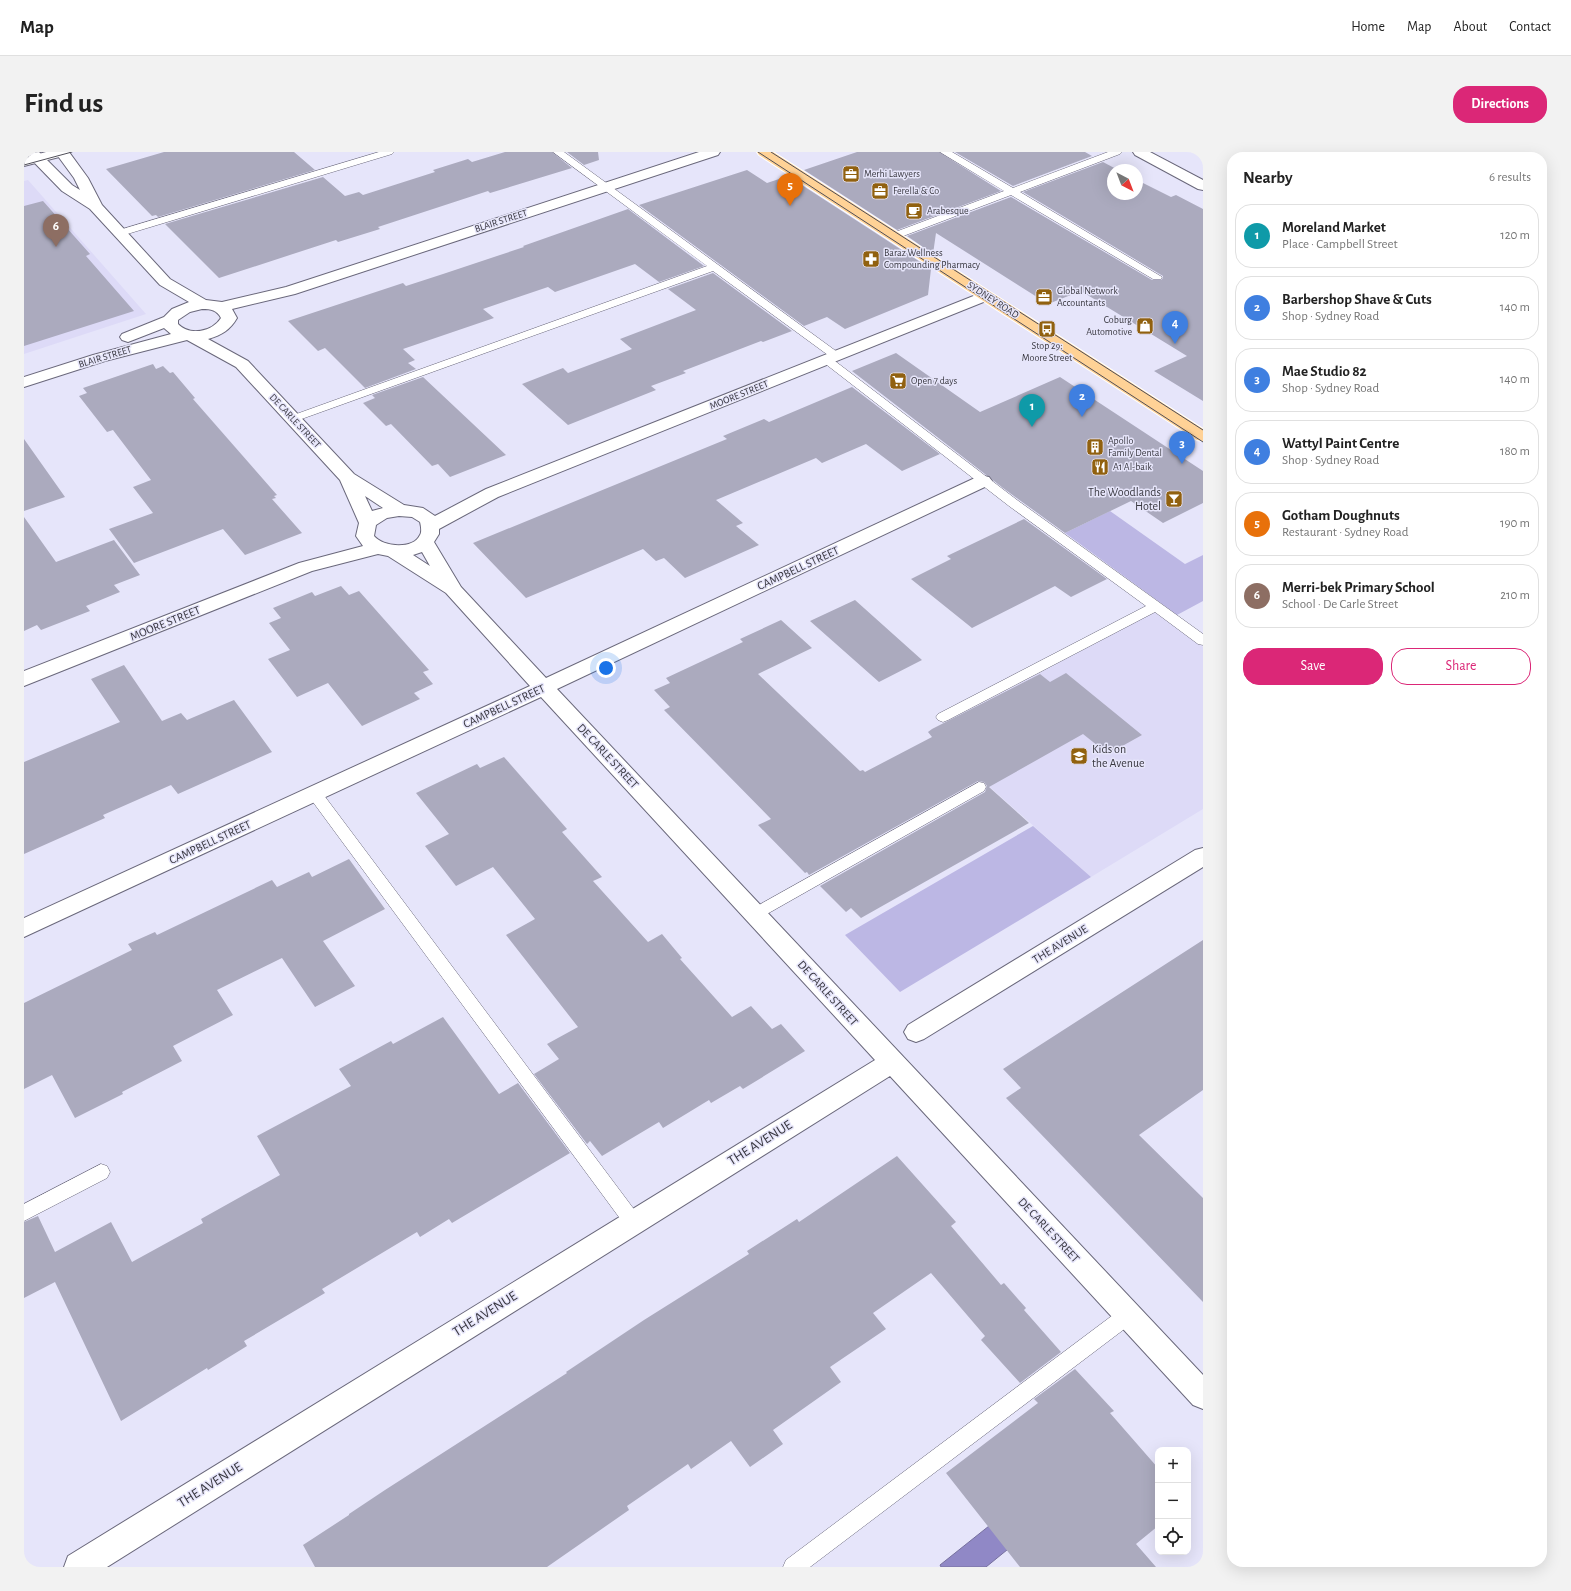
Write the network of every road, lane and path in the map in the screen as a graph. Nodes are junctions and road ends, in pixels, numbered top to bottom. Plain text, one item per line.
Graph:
1 (62, 152) edge
2 (389, 152) edge
3 (558, 152) edge
4 (713, 152) edge
5 (764, 152) edge
6 (945, 152) edge
7 (1117, 152) edge
8 (1140, 152) edge
9 (31, 158) edge
10 (1203, 186) edge
11 (606, 187) junction
12 (1014, 192) junction
13 (94, 206) junction
14 (120, 233) junction
15 (894, 236) junction
16 (714, 267) junction
17 (1157, 277) dead end
18 (165, 282) junction
19 (290, 291) junction
20 (986, 296) junction
21 (202, 304) junction
22 (221, 307) junction
23 (174, 316) junction
24 (226, 324) junction
25 (189, 335) junction
26 (831, 358) junction
27 (242, 364) junction
28 (24, 377) edge
29 (24, 382) edge
30 (292, 419) junction
31 (1203, 436) edge
32 (348, 478) junction
33 (983, 481) junction
34 (492, 493) junction
35 (408, 511) junction
36 (367, 527) junction
37 (428, 534) junction
38 (386, 550) junction
39 (306, 567) junction
40 (454, 591) junction
41 (1156, 606) junction
42 (1203, 641) edge
43 (24, 680) edge
44 (544, 687) junction
45 (943, 717) dead end
46 (979, 788) dead end
47 (314, 794) junction
48 (1203, 856) edge
49 (755, 914) junction
50 (24, 928) edge
51 (916, 1032) dead end
52 (892, 1062) junction
53 (101, 1172) dead end
54 (24, 1213) edge
55 (633, 1222) junction
56 (1128, 1315) junction
57 (1203, 1395) edge
58 (79, 1567) edge
59 (793, 1567) edge

1 - 9 street
1 - 13 street
2 - 14 lane
3 - 11 lane
4 - 11 street, BLAIR STREET
5 - 15 highway, SYDNEY ROAD
6 - 12 lane
7 - 12 lane
8 - 10 street
9 - 13 street
11 - 16 lane
11 - 19 street, BLAIR STREET
12 - 15 lane
12 - 17 lane
13 - 14 street
14 - 18 street
15 - 20 highway, SYDNEY ROAD
16 - 26 lane
16 - 30 lane
18 - 21 street
18 - 23 street
19 - 22 street, BLAIR STREET
19 - 24 street, BLAIR STREET
20 - 26 street, MOORE STREET
20 - 31 highway, SYDNEY ROAD
21 - 22 street
21 - 23 street, BLAIR STREET
22 - 24 street, DE CARLE STREET
23 - 25 street, DE CARLE STREET
23 - 28 street, BLAIR STREET
24 - 25 street, BLAIR STREET
24 - 27 street, DE CARLE STREET
25 - 27 street, DE CARLE STREET
25 - 29 street, BLAIR STREET
26 - 33 lane
26 - 34 street, MOORE STREET
27 - 30 street, DE CARLE STREET
30 - 32 street, DE CARLE STREET
32 - 35 street, DE CARLE STREET
32 - 36 street, DE CARLE STREET
33 - 41 lane
33 - 44 street, CAMPBELL STREET
34 - 35 street, MOORE STREET
34 - 37 street, MOORE STREET
35 - 36 street
35 - 37 street
36 - 38 street
36 - 39 street, MOORE STREET
37 - 38 street
37 - 40 street, DE CARLE STREET
38 - 39 street, MOORE STREET
38 - 40 street, DE CARLE STREET
39 - 43 street, MOORE STREET
40 - 44 street, DE CARLE STREET
41 - 42 lane
41 - 45 lane
44 - 47 street, CAMPBELL STREET
44 - 49 street, DE CARLE STREET
46 - 49 lane
47 - 50 street, CAMPBELL STREET
47 - 55 lane
48 - 51 street, THE AVENUE
49 - 52 street, DE CARLE STREET
52 - 55 street, THE AVENUE
52 - 56 street, DE CARLE STREET
53 - 54 lane
55 - 58 street, THE AVENUE
56 - 57 street, DE CARLE STREET
56 - 59 lane

